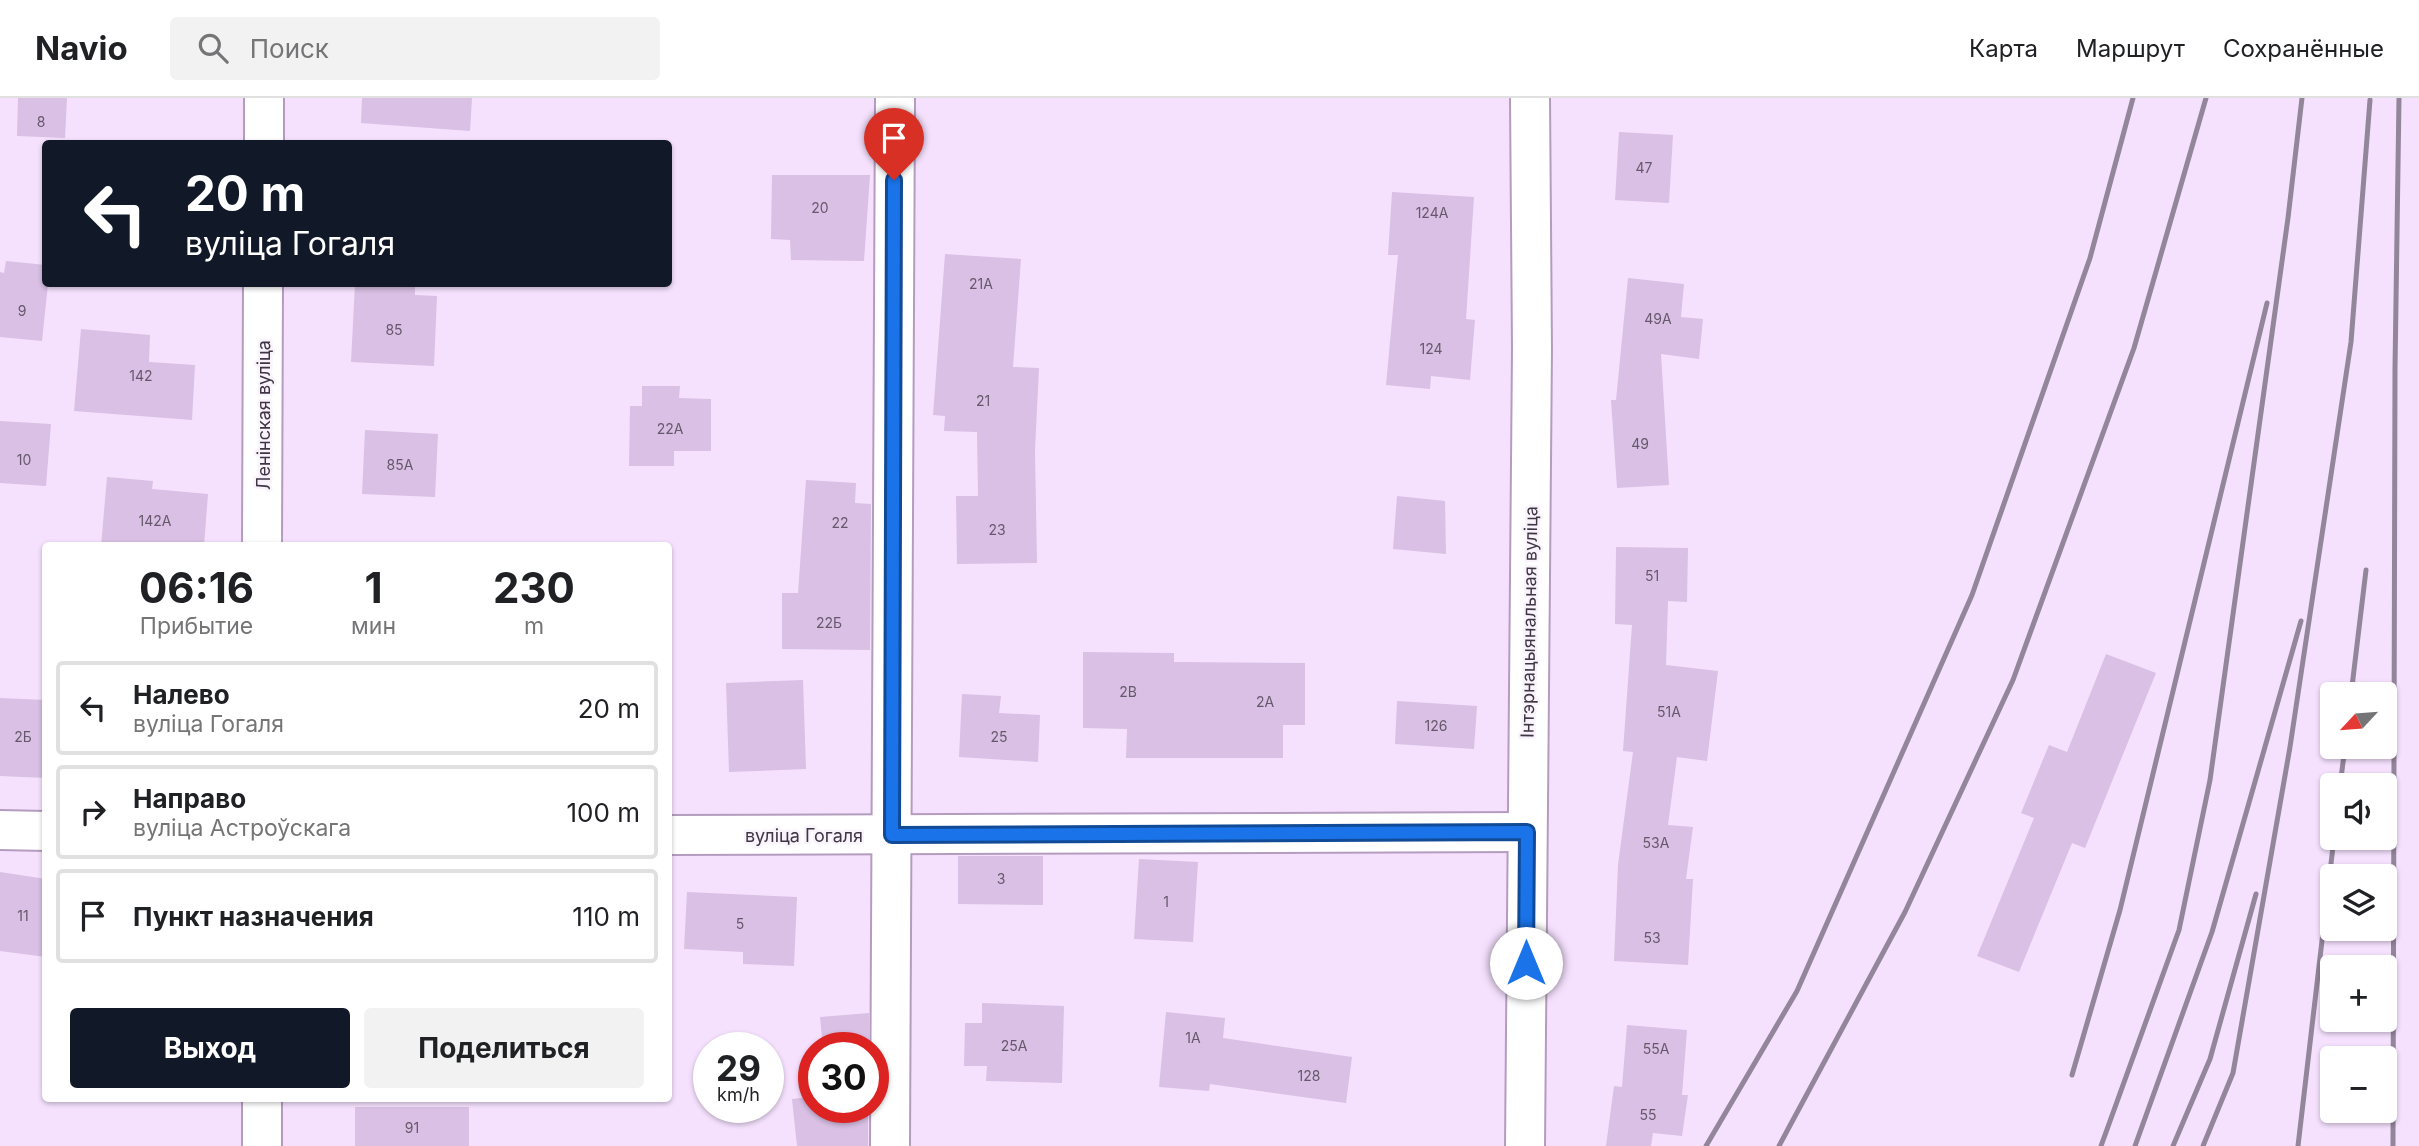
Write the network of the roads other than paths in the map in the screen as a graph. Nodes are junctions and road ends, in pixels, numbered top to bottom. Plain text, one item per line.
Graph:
1 (264, 98) edge
2 (895, 98) edge
3 (1530, 98) edge
4 (264, 140) edge
5 (263, 287) edge
6 (262, 542) edge
7 (0, 830) edge
8 (42, 831) edge
9 (1527, 832) junction
10 (672, 835) edge
11 (892, 835) junction
12 (262, 1102) edge
13 (262, 1146) edge
14 (890, 1146) edge
15 (1525, 1146) edge

1 - 4 street
2 - 11 street
3 - 9 street, Інтэрнацыянальная вуліца
5 - 6 street, Ленінская вуліца
7 - 8 street
9 - 11 street, вуліца Гогаля
9 - 15 street, Інтэрнацыянальная вуліца
10 - 11 street, вуліца Гогаля
11 - 14 street
12 - 13 street

